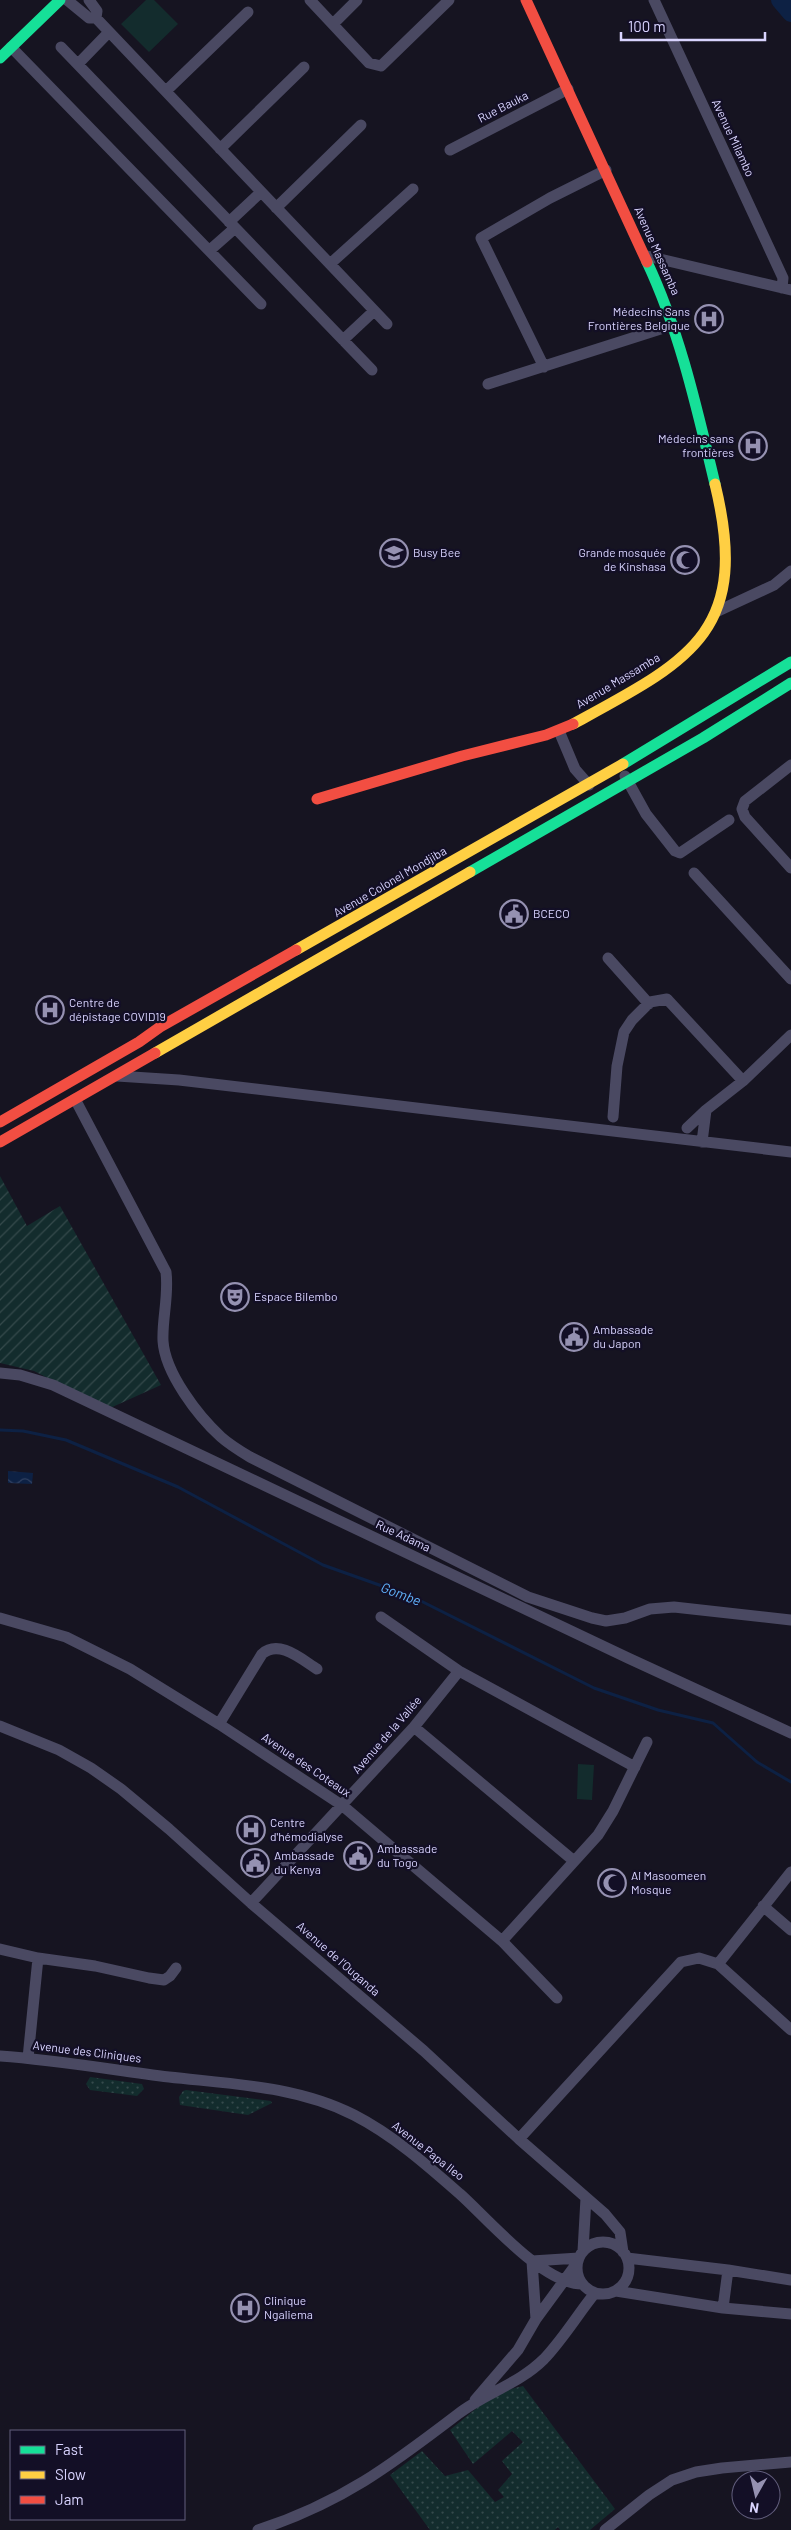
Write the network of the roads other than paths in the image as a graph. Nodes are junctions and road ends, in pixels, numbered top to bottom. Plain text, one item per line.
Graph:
1 (60, 0) edge
2 (66, 0) edge
3 (89, 0) edge
4 (310, 0) edge
5 (357, 0) edge
6 (449, 0) edge
7 (526, 0) edge
8 (654, 0) edge
9 (248, 12) dead end
10 (96, 18) junction
11 (333, 24) junction
12 (109, 32) junction
13 (11, 47) junction
14 (61, 47) dead end
15 (0, 58) edge
16 (78, 64) junction
17 (304, 67) dead end
18 (568, 89) junction
19 (166, 92) junction
20 (361, 126) dead end
21 (220, 149) junction
22 (450, 150) dead end
23 (606, 170) junction
24 (414, 189) dead end
25 (261, 192) junction
26 (276, 208) junction
27 (232, 225) junction
28 (210, 250) junction
29 (647, 256) junction
30 (330, 264) junction
31 (787, 289) edge
32 (261, 304) dead end
33 (374, 311) junction
34 (387, 324) dead end
35 (673, 325) junction
36 (343, 340) junction
37 (544, 367) junction
38 (372, 370) dead end
39 (488, 384) dead end
40 (791, 570) edge
41 (718, 611) junction
42 (791, 662) edge
43 (791, 683) edge
44 (558, 731) junction
45 (791, 765) edge
46 (620, 766) junction
47 (628, 781) junction
48 (589, 784) junction
49 (317, 799) dead end
50 (729, 820) dead end
51 (493, 838) junction
52 (502, 853) junction
53 (791, 868) edge
54 (694, 873) dead end
55 (608, 958) dead end
56 (791, 979) edge
57 (649, 1004) junction
58 (791, 1034) edge
59 (108, 1060) junction
60 (117, 1076) junction
61 (743, 1081) junction
62 (75, 1100) junction
63 (706, 1110) junction
64 (613, 1117) dead end
65 (1, 1121) edge
66 (687, 1128) dead end
67 (3, 1140) edge
68 (702, 1142) junction
69 (791, 1152) edge
70 (0, 1372) edge
71 (381, 1616) dead end
72 (0, 1618) edge
73 (791, 1620) edge
74 (317, 1669) dead end
75 (459, 1671) junction
76 (220, 1724) junction
77 (1, 1726) edge
78 (414, 1727) junction
79 (791, 1733) edge
80 (647, 1742) dead end
81 (634, 1767) junction
82 (343, 1806) junction
83 (574, 1861) junction
84 (791, 1872) edge
85 (252, 1903) junction
86 (763, 1906) junction
87 (791, 1930) edge
88 (502, 1941) junction
89 (0, 1949) edge
90 (38, 1958) junction
91 (718, 1964) junction
92 (176, 1968) dead end
93 (557, 1998) dead end
94 (791, 2030) edge
95 (0, 2056) edge
96 (28, 2058) junction
97 (170, 2077) joint
98 (519, 2138) junction
99 (586, 2198) junction
100 (625, 2255) junction
101 (580, 2257) junction
102 (532, 2261) junction
103 (728, 2270) junction
104 (563, 2280) junction
105 (791, 2280) edge
106 (582, 2284) junction
107 (616, 2291) junction
108 (595, 2293) junction
109 (723, 2308) junction
110 (791, 2314) edge
111 (536, 2319) junction
112 (471, 2405) junction
113 (791, 2462) edge
114 (258, 2530) edge
115 (605, 2530) edge

1 - 13 main road
2 - 10 street
3 - 10 street
4 - 11 street
5 - 11 street
6 - 11 street
7 - 18 main road, Avenue Massamba
8 - 31 street, Avenue Milambo
9 - 19 street
10 - 12 street
12 - 16 street
12 - 19 street
13 - 15 main road
13 - 28 street
14 - 16 street
16 - 27 street
17 - 21 street
18 - 22 street, Rue Bauka
18 - 23 main road, Avenue Massamba
19 - 21 street
20 - 26 street
21 - 25 street
23 - 29 main road, Avenue Massamba
23 - 37 street
24 - 30 street
25 - 26 street
25 - 27 street
26 - 30 street
27 - 28 street
27 - 36 street
28 - 32 street
29 - 31 street
29 - 35 main road, Avenue Massamba
30 - 33 street
33 - 34 street
33 - 36 street
35 - 37 street
35 - 41 main road, Avenue Massamba
36 - 38 street
37 - 39 street
40 - 41 street
41 - 44 main road, Avenue Massamba
42 - 46 main road, Avenue Colonel Mondjiba
43 - 47 main road
44 - 48 street
44 - 49 main road, Avenue Massamba
45 - 53 street
46 - 47 street
46 - 48 main road, Avenue Colonel Mondjiba
47 - 50 street
47 - 52 main road
48 - 51 main road, Avenue Colonel Mondjiba
51 - 52 main road
51 - 59 main road, Avenue Colonel Mondjiba
52 - 60 main road
54 - 56 street
55 - 57 street
57 - 61 street
57 - 64 street
58 - 61 street
59 - 60 main road
59 - 65 main road, Avenue Colonel Mondjiba
60 - 62 main road
60 - 68 street
61 - 63 street
62 - 67 main road
62 - 73 street
63 - 66 street
63 - 68 street
68 - 69 street
70 - 79 street, Rue Adama
71 - 75 street
72 - 76 street, Avenue des Coteaux
74 - 76 street
75 - 78 street, Avenue de la Vallée
75 - 81 street
76 - 82 street, Avenue des Coteaux
77 - 85 street, Avenue de l’Ouganda
78 - 82 street, Avenue de la Vallée
78 - 83 street
80 - 81 street
81 - 83 street
82 - 85 street, Avenue de la Vallée
82 - 88 street, Avenue des Coteaux
83 - 88 street
84 - 86 street
85 - 98 street, Avenue de l’Ouganda
86 - 87 street
86 - 91 street
88 - 93 street, Avenue des Coteaux
89 - 90 street
90 - 92 street
90 - 96 street
91 - 94 street
91 - 98 street
95 - 96 street, Avenue des Cliniques
96 - 97 street, Avenue des Cliniques
97 - 102 street, Avenue Papa Ileo
98 - 99 street, Avenue de l’Ouganda
99 - 100 street, Avenue de l’Ouganda
99 - 101 street
100 - 101 street
100 - 103 street
100 - 107 street
101 - 102 street
101 - 104 street
101 - 106 street
102 - 104 street, Avenue Papa Ileo
102 - 111 street
103 - 105 street
103 - 109 street
104 - 106 street, Avenue Papa Ileo
104 - 111 street
106 - 108 street
107 - 108 street
107 - 109 street
108 - 112 street
109 - 110 street
111 - 112 street
112 - 114 street
113 - 115 street

